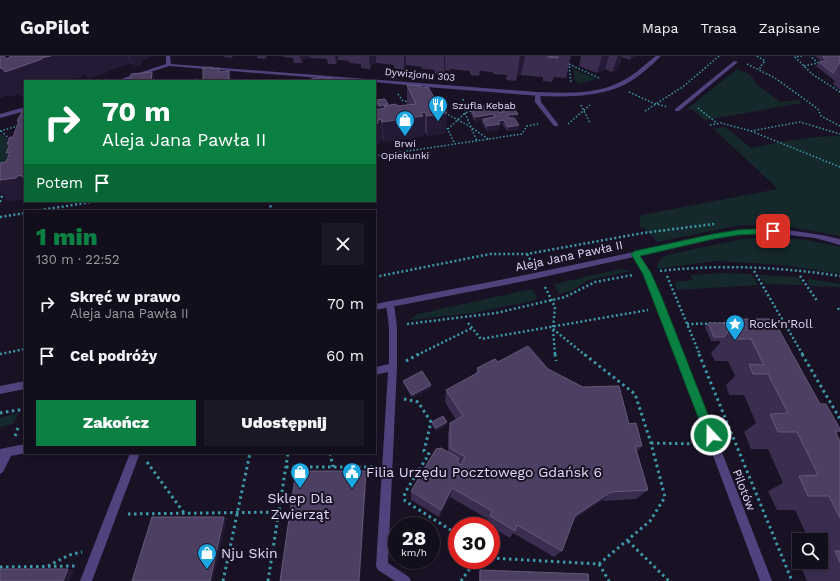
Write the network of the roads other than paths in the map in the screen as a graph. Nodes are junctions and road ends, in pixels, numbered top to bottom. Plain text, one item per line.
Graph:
1 (168, 56) edge
2 (659, 56) edge
3 (736, 62) road end
4 (169, 66) junction
5 (121, 80) edge
6 (375, 80) edge
7 (376, 80) edge
8 (537, 94) junction
9 (24, 109) edge
10 (677, 110) dead end
11 (0, 116) edge
12 (556, 125) dead end
13 (840, 242) edge
14 (635, 254) junction
15 (390, 304) junction
16 (376, 307) edge
17 (393, 367) junction
18 (376, 371) edge
19 (24, 385) edge
20 (0, 390) edge
21 (24, 449) edge
22 (4, 454) edge
23 (135, 454) edge
24 (0, 469) edge
25 (86, 581) edge
26 (404, 581) edge
27 (766, 581) edge

1 - 4 street
2 - 8 street, Dywizjonu 303
3 - 10 street
4 - 5 street, Dywizjonu 303
4 - 6 street, Dywizjonu 303
7 - 8 street, Dywizjonu 303
8 - 12 street
9 - 11 street
13 - 14 street, Aleja Jana Pawła II
14 - 15 street, Aleja Jana Pawła II
14 - 27 street, Pilotów
15 - 16 street, Aleja Jana Pawła II
15 - 17 street
17 - 18 street
17 - 26 street
19 - 20 street
21 - 22 street
22 - 24 street
23 - 25 street

